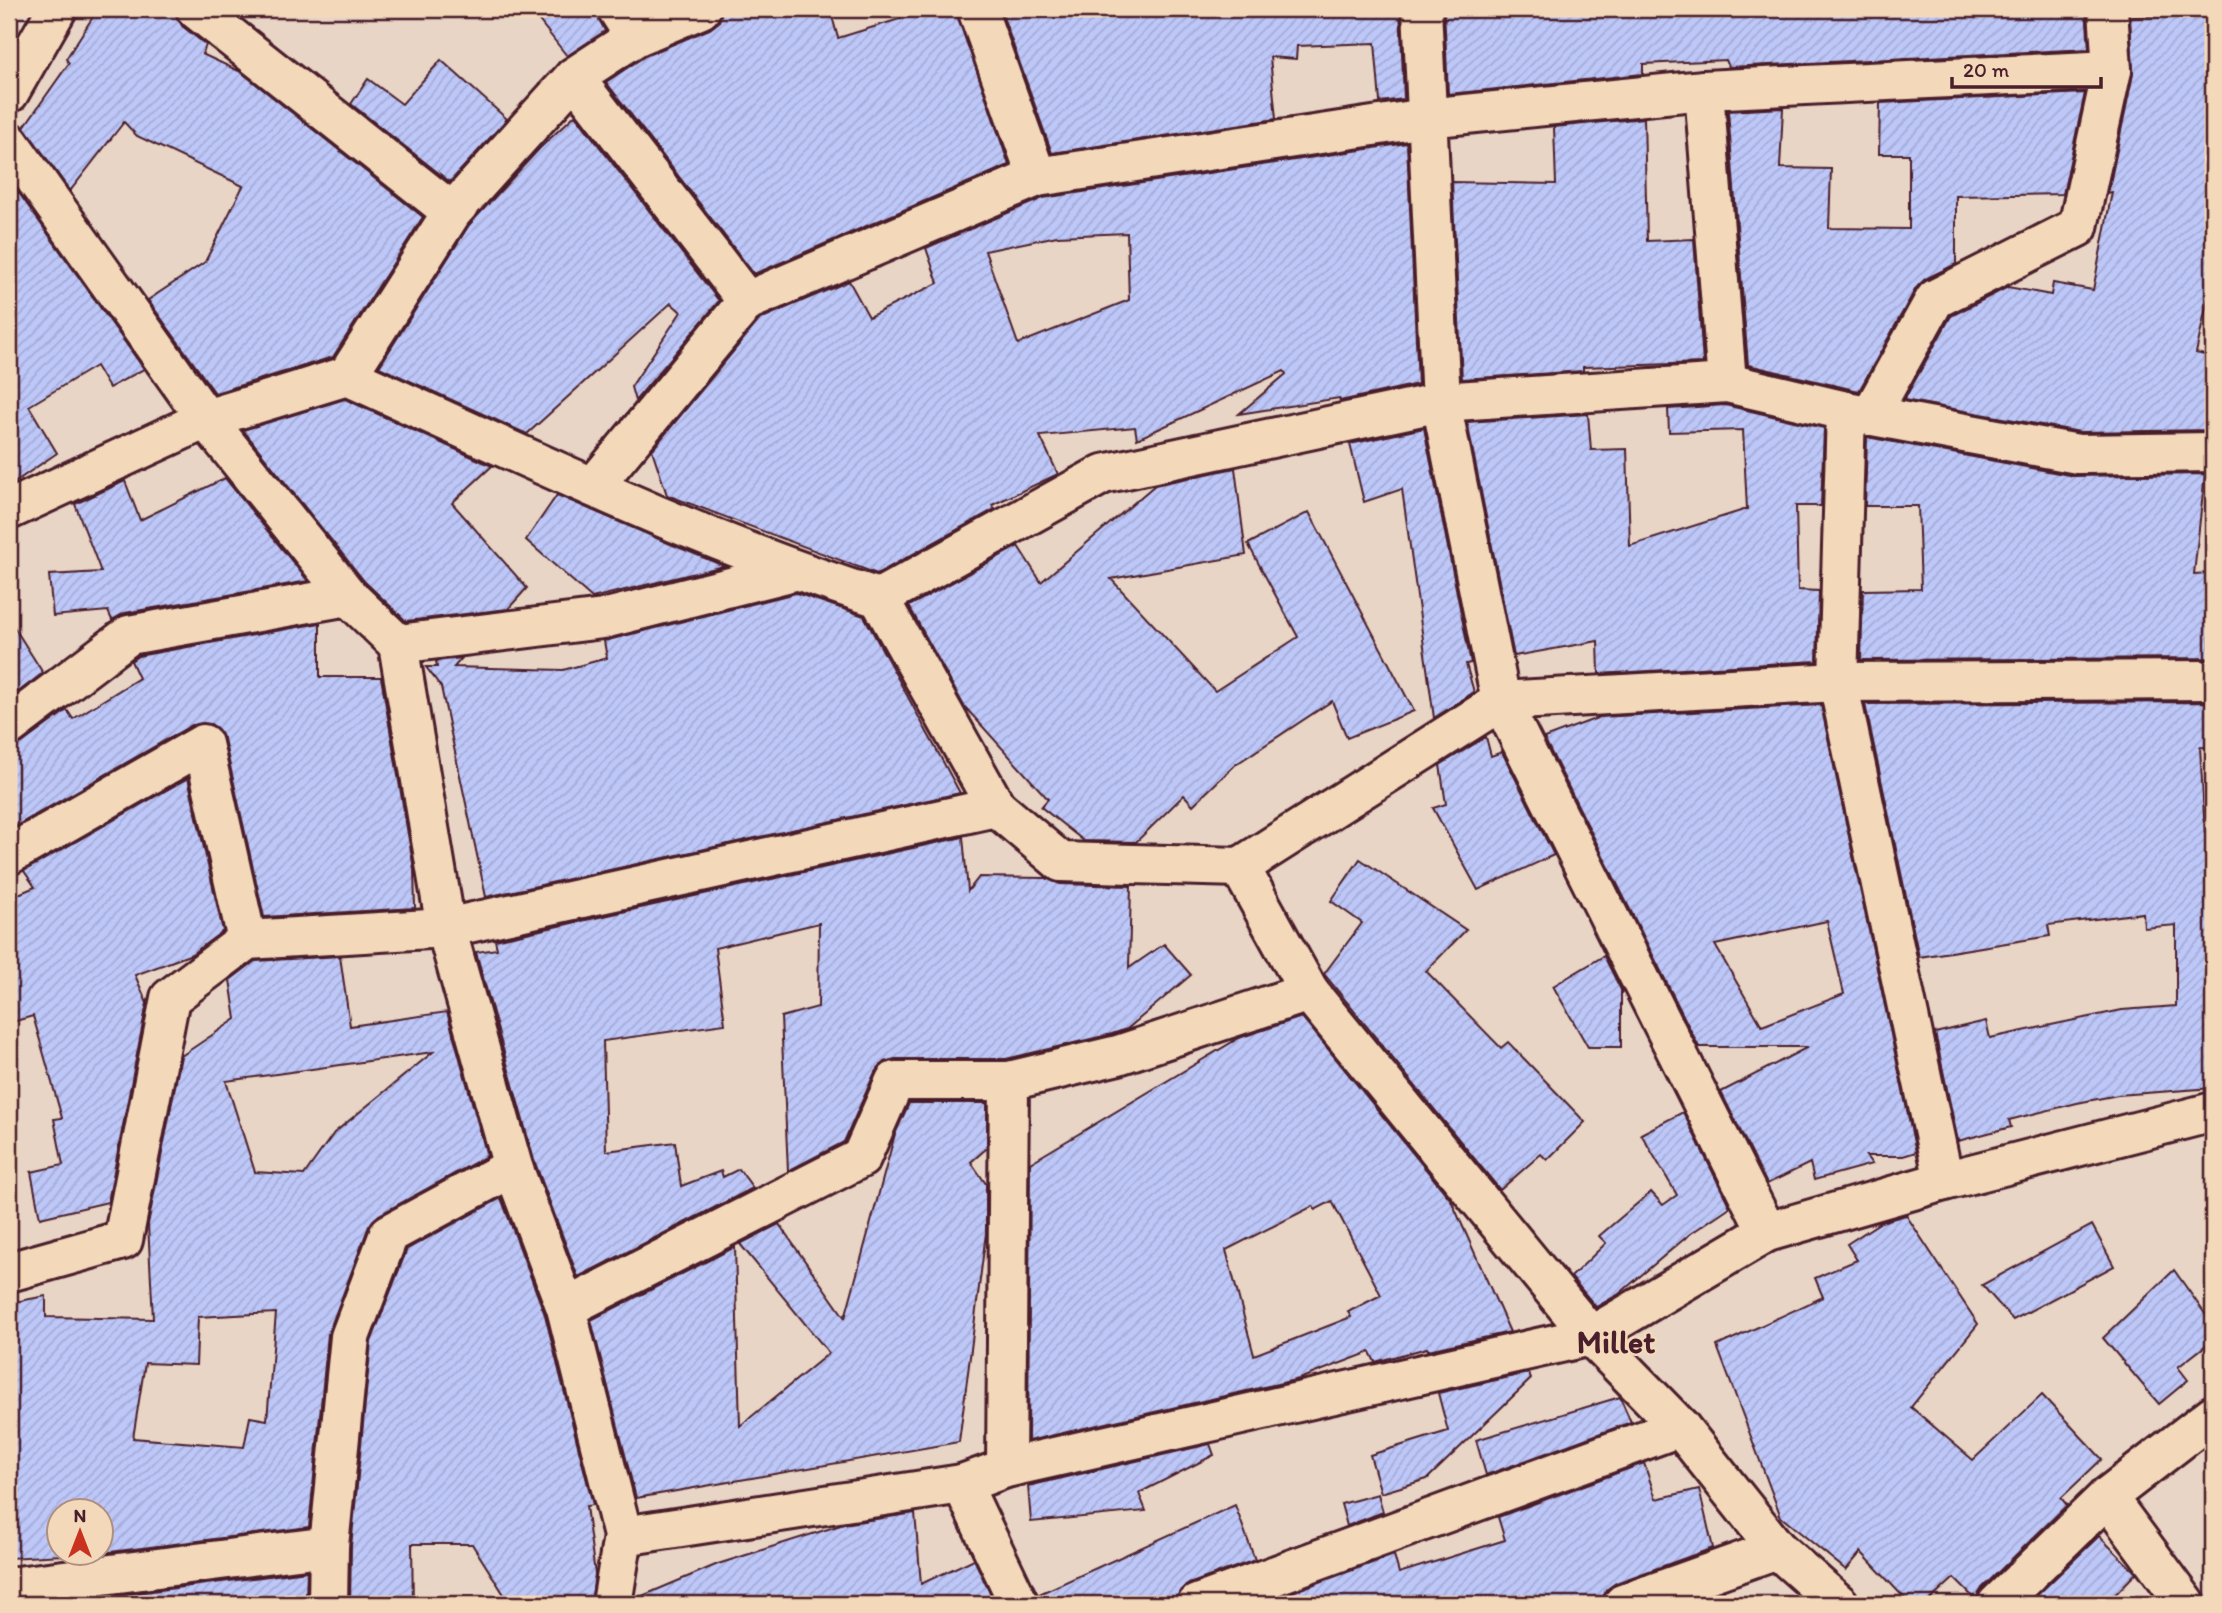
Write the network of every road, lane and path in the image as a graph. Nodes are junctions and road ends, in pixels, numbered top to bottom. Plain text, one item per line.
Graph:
1 (57, 9) edge
2 (196, 9) edge
3 (701, 9) edge
4 (977, 9) edge
5 (1422, 9) edge
6 (2108, 9) edge
7 (626, 23) edge
8 (2112, 69) junction
9 (574, 77) junction
10 (1704, 90) junction
11 (9, 93) edge
12 (1426, 118) junction
13 (9, 142) edge
14 (1037, 177) junction
15 (452, 212) junction
16 (747, 301) junction
17 (347, 376) junction
18 (1727, 383) junction
19 (1441, 402) junction
20 (1858, 414) junction
21 (206, 419) junction
22 (2213, 452) edge
23 (593, 487) junction
24 (9, 510) edge
25 (794, 571) junction
26 (348, 596) junction
27 (879, 598) junction
28 (398, 644) junction
29 (2213, 680) edge
30 (1839, 682) junction
31 (1501, 701) junction
32 (9, 726) edge
33 (996, 807) junction
34 (9, 855) edge
35 (1240, 867) junction
36 (446, 928) junction
37 (247, 940) junction
38 (1309, 992) junction
39 (1009, 1080) junction
40 (2213, 1112) edge
41 (513, 1167) junction
42 (1944, 1181) junction
43 (1767, 1232) junction
44 (9, 1272) edge
45 (566, 1308) junction
46 (1591, 1336) junction
47 (2213, 1415) edge
48 (1680, 1427) junction
49 (1006, 1468) junction
50 (962, 1485) junction
51 (2107, 1497) junction
52 (622, 1536) junction
53 (329, 1546) junction
54 (1777, 1549) junction
55 (9, 1587) edge
56 (328, 1604) edge
57 (612, 1604) edge
58 (1019, 1604) edge
59 (1197, 1604) edge
60 (1623, 1604) edge
61 (1839, 1604) edge
62 (1997, 1604) edge
63 (2186, 1604) edge

1 - 11 street
2 - 15 street
3 - 7 street
4 - 14 street
5 - 12 street
6 - 8 street
7 - 9 street
8 - 10 street
8 - 20 street
9 - 15 street
9 - 16 street
10 - 12 street
10 - 18 street
12 - 14 street
12 - 19 street
13 - 21 street
14 - 16 street
15 - 17 street
16 - 23 street
17 - 21 street
17 - 23 street
18 - 19 street
18 - 20 street
19 - 27 street
19 - 31 street
20 - 22 street
20 - 30 street
21 - 24 street
21 - 26 street
23 - 25 street
25 - 27 street
25 - 28 street
26 - 28 street
26 - 32 street
27 - 33 street
28 - 36 street
29 - 30 street
30 - 31 street
30 - 42 street
31 - 35 street
31 - 43 street
33 - 35 street
33 - 36 street
34 - 37 street
35 - 38 street
36 - 37 street
36 - 41 street
37 - 44 street
38 - 39 street
38 - 46 street
39 - 45 street
39 - 49 street
40 - 42 street
41 - 45 street
41 - 53 street
42 - 43 street
43 - 46 street
45 - 52 street
46 - 48 street
46 - 49 street
47 - 51 street
48 - 54 street
48 - 59 street
49 - 50 street
50 - 52 street
50 - 58 street
51 - 62 street
51 - 63 street
52 - 57 street
53 - 55 street
53 - 56 street
54 - 60 street
54 - 61 street

